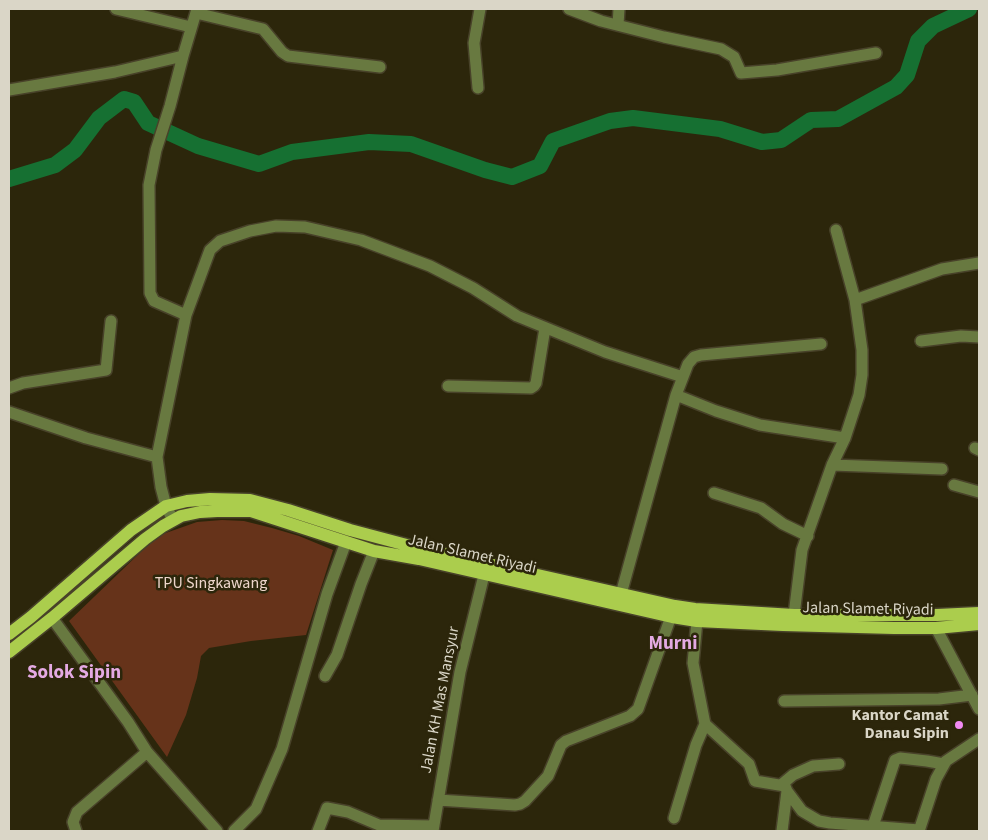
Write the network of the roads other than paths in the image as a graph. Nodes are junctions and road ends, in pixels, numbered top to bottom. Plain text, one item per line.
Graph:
1 (116, 9) edge
2 (480, 9) edge
3 (569, 9) edge
4 (619, 9) edge
5 (196, 11) edge
6 (618, 25) junction
7 (191, 27) junction
8 (876, 53) dead end
9 (183, 56) junction
10 (380, 67) dead end
11 (478, 88) dead end
12 (9, 90) edge
13 (836, 230) dead end
14 (979, 263) edge
15 (855, 300) junction
16 (186, 315) junction
17 (111, 321) dead end
18 (545, 328) junction
19 (979, 337) edge
20 (921, 341) dead end
21 (821, 344) dead end
22 (683, 377) junction
23 (448, 386) dead end
24 (9, 388) edge
25 (676, 395) junction
26 (9, 412) edge
27 (845, 438) junction
28 (157, 457) junction
29 (832, 465) junction
30 (942, 469) dead end
31 (954, 485) dead end
32 (979, 492) edge
33 (714, 493) dead end
34 (166, 506) junction
35 (173, 520) junction
36 (808, 536) junction
37 (346, 542) junction
38 (374, 551) junction
39 (484, 575) junction
40 (622, 594) junction
41 (673, 612) junction
42 (979, 613) edge
43 (794, 615) junction
44 (52, 618) junction
45 (697, 621) junction
46 (839, 621) junction
47 (979, 624) edge
48 (936, 628) junction
49 (9, 634) edge
50 (10, 650) edge
51 (325, 676) dead end
52 (972, 695) junction
53 (784, 701) dead end
54 (979, 708) edge
55 (705, 724) junction
56 (979, 739) edge
57 (147, 752) junction
58 (839, 764) dead end
59 (944, 764) junction
60 (784, 788) junction
61 (438, 800) junction
62 (674, 818) dead end
63 (873, 826) junction
64 (434, 829) edge
65 (76, 831) edge
66 (217, 831) edge
67 (234, 831) edge
68 (318, 831) edge
69 (782, 831) edge
70 (919, 831) edge

1 - 7 street
2 - 11 street
3 - 6 street
4 - 6 street
5 - 7 street
5 - 10 street
6 - 8 street
7 - 9 street
9 - 12 street
9 - 16 street
13 - 15 street
14 - 15 street
15 - 27 street
16 - 18 street
16 - 28 street
17 - 24 street
18 - 22 street
18 - 23 street
19 - 20 street
21 - 22 street
22 - 25 street
25 - 27 street
25 - 40 street
26 - 28 street
27 - 29 street
28 - 34 street
29 - 30 street
29 - 36 street
31 - 32 street
33 - 36 street
34 - 35 street
34 - 40 main road, Jalan Slamet Riyadi
34 - 49 main road, Jalan Slamet Riyadi
35 - 37 main road, Jalan Slamet Riyadi
35 - 44 main road, Jalan Slamet Riyadi
36 - 43 street
37 - 38 main road, Jalan Slamet Riyadi
37 - 67 street
38 - 39 main road, Jalan Slamet Riyadi
38 - 51 street
39 - 41 main road, Jalan Slamet Riyadi
39 - 61 street, Jalan KH Mas Mansyur
40 - 41 main road, Jalan Slamet Riyadi
41 - 43 main road, Jalan Slamet Riyadi
41 - 45 main road, Jalan Slamet Riyadi
41 - 61 street
42 - 46 main road, Jalan Slamet Riyadi
43 - 46 main road, Jalan Slamet Riyadi
44 - 50 main road, Jalan Slamet Riyadi
44 - 57 street
45 - 46 main road, Jalan Slamet Riyadi
45 - 55 street
46 - 48 main road, Jalan Slamet Riyadi
47 - 48 main road, Jalan Slamet Riyadi
48 - 52 street
52 - 53 street
52 - 54 street
55 - 60 street
55 - 62 street
56 - 59 street
57 - 65 street
57 - 66 street
58 - 60 street
59 - 63 street
59 - 70 street
60 - 63 street
60 - 69 street
61 - 64 street, Jalan KH Mas Mansyur
63 - 70 street
64 - 68 street

